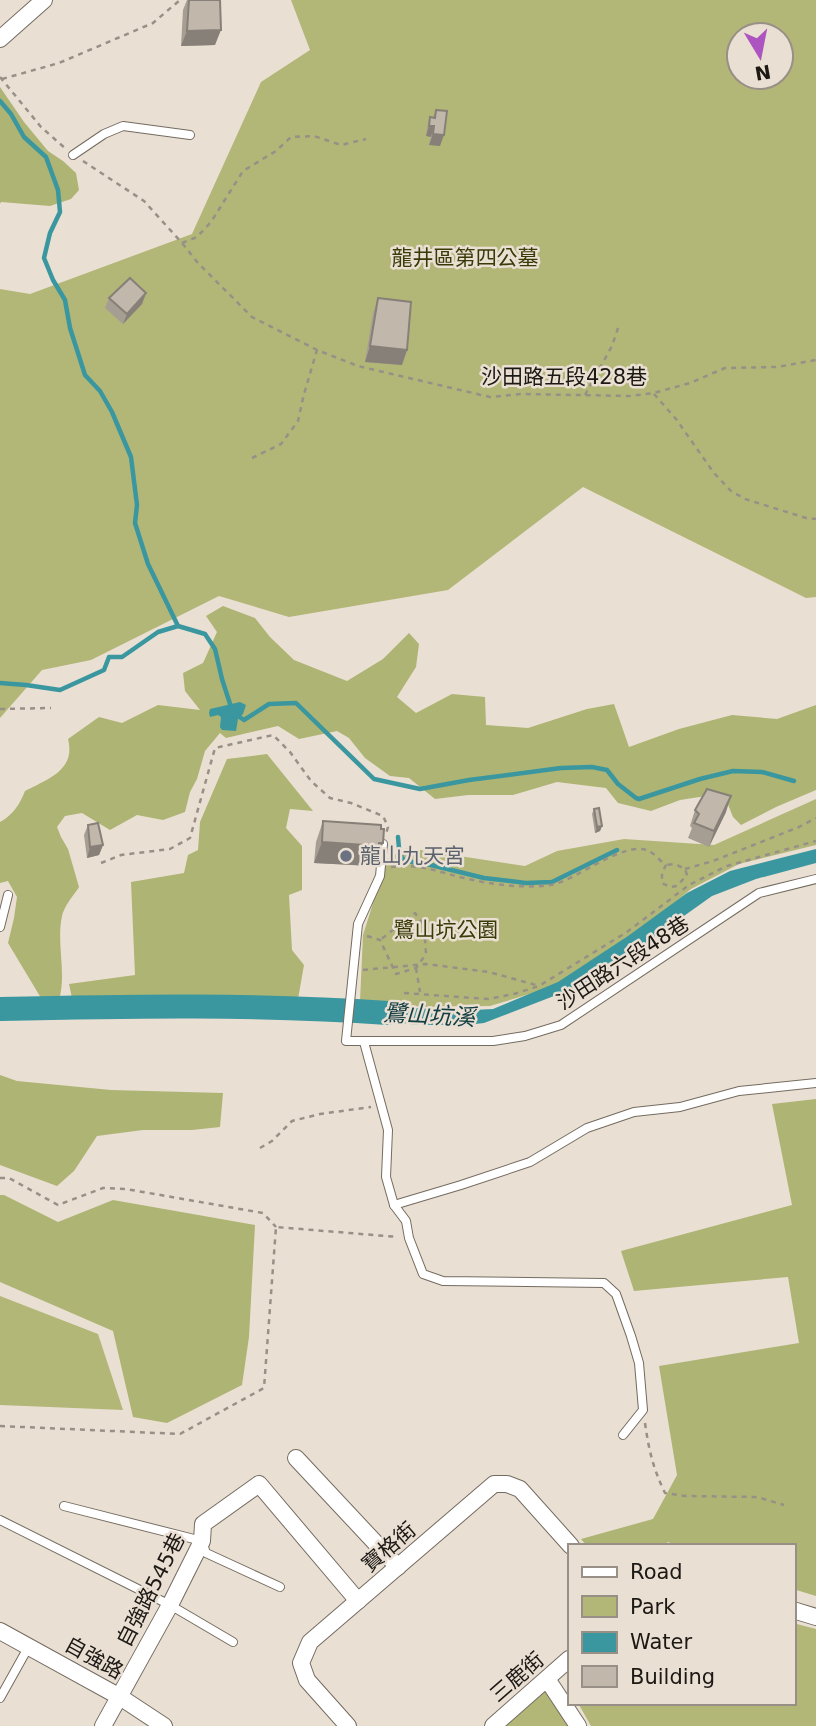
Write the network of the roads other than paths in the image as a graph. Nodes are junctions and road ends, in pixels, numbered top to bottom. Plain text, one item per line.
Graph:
1 (44, 0) edge
2 (0, 39) edge
3 (190, 135) dead end
4 (73, 155) road end
5 (383, 844) edge
6 (816, 879) edge
7 (8, 895) dead end
8 (0, 927) edge
9 (363, 1042) junction
10 (816, 1083) edge
11 (394, 1205) junction
12 (623, 1435) dead end
13 (296, 1458) dead end
14 (64, 1506) dead end
15 (0, 1521) edge
16 (202, 1541) junction
17 (569, 1544) edge
18 (398, 1567) junction
19 (280, 1587) dead end
20 (358, 1601) junction
21 (170, 1605) junction
22 (795, 1611) edge
23 (816, 1617) edge
24 (0, 1631) edge
25 (233, 1642) dead end
26 (29, 1646) junction
27 (568, 1660) edge
28 (547, 1679) junction
29 (120, 1697) junction
30 (0, 1698) edge
31 (103, 1726) edge
32 (164, 1726) edge
33 (348, 1726) edge
34 (493, 1726) edge
35 (578, 1726) edge

1 - 2 street
3 - 4 lane
5 - 9 lane, 沙田路六段48巷
6 - 9 lane, 沙田路六段48巷
7 - 8 lane
9 - 11 lane
10 - 11 lane
11 - 12 lane
13 - 18 street
14 - 16 lane
15 - 21 lane
16 - 19 lane
16 - 20 street, 自強路545巷
16 - 21 street, 自強路545巷
17 - 18 street, 寶格街
18 - 20 street, 寶格街
20 - 33 street, 寶格街
21 - 25 lane
21 - 29 street, 自強路545巷
22 - 23 street
24 - 26 street, 自強路
26 - 29 street, 自強路
26 - 30 lane
27 - 28 street, 三鹿街
28 - 34 street, 三鹿街
28 - 35 street
29 - 31 street, 自強路545巷
29 - 32 street, 自強路

